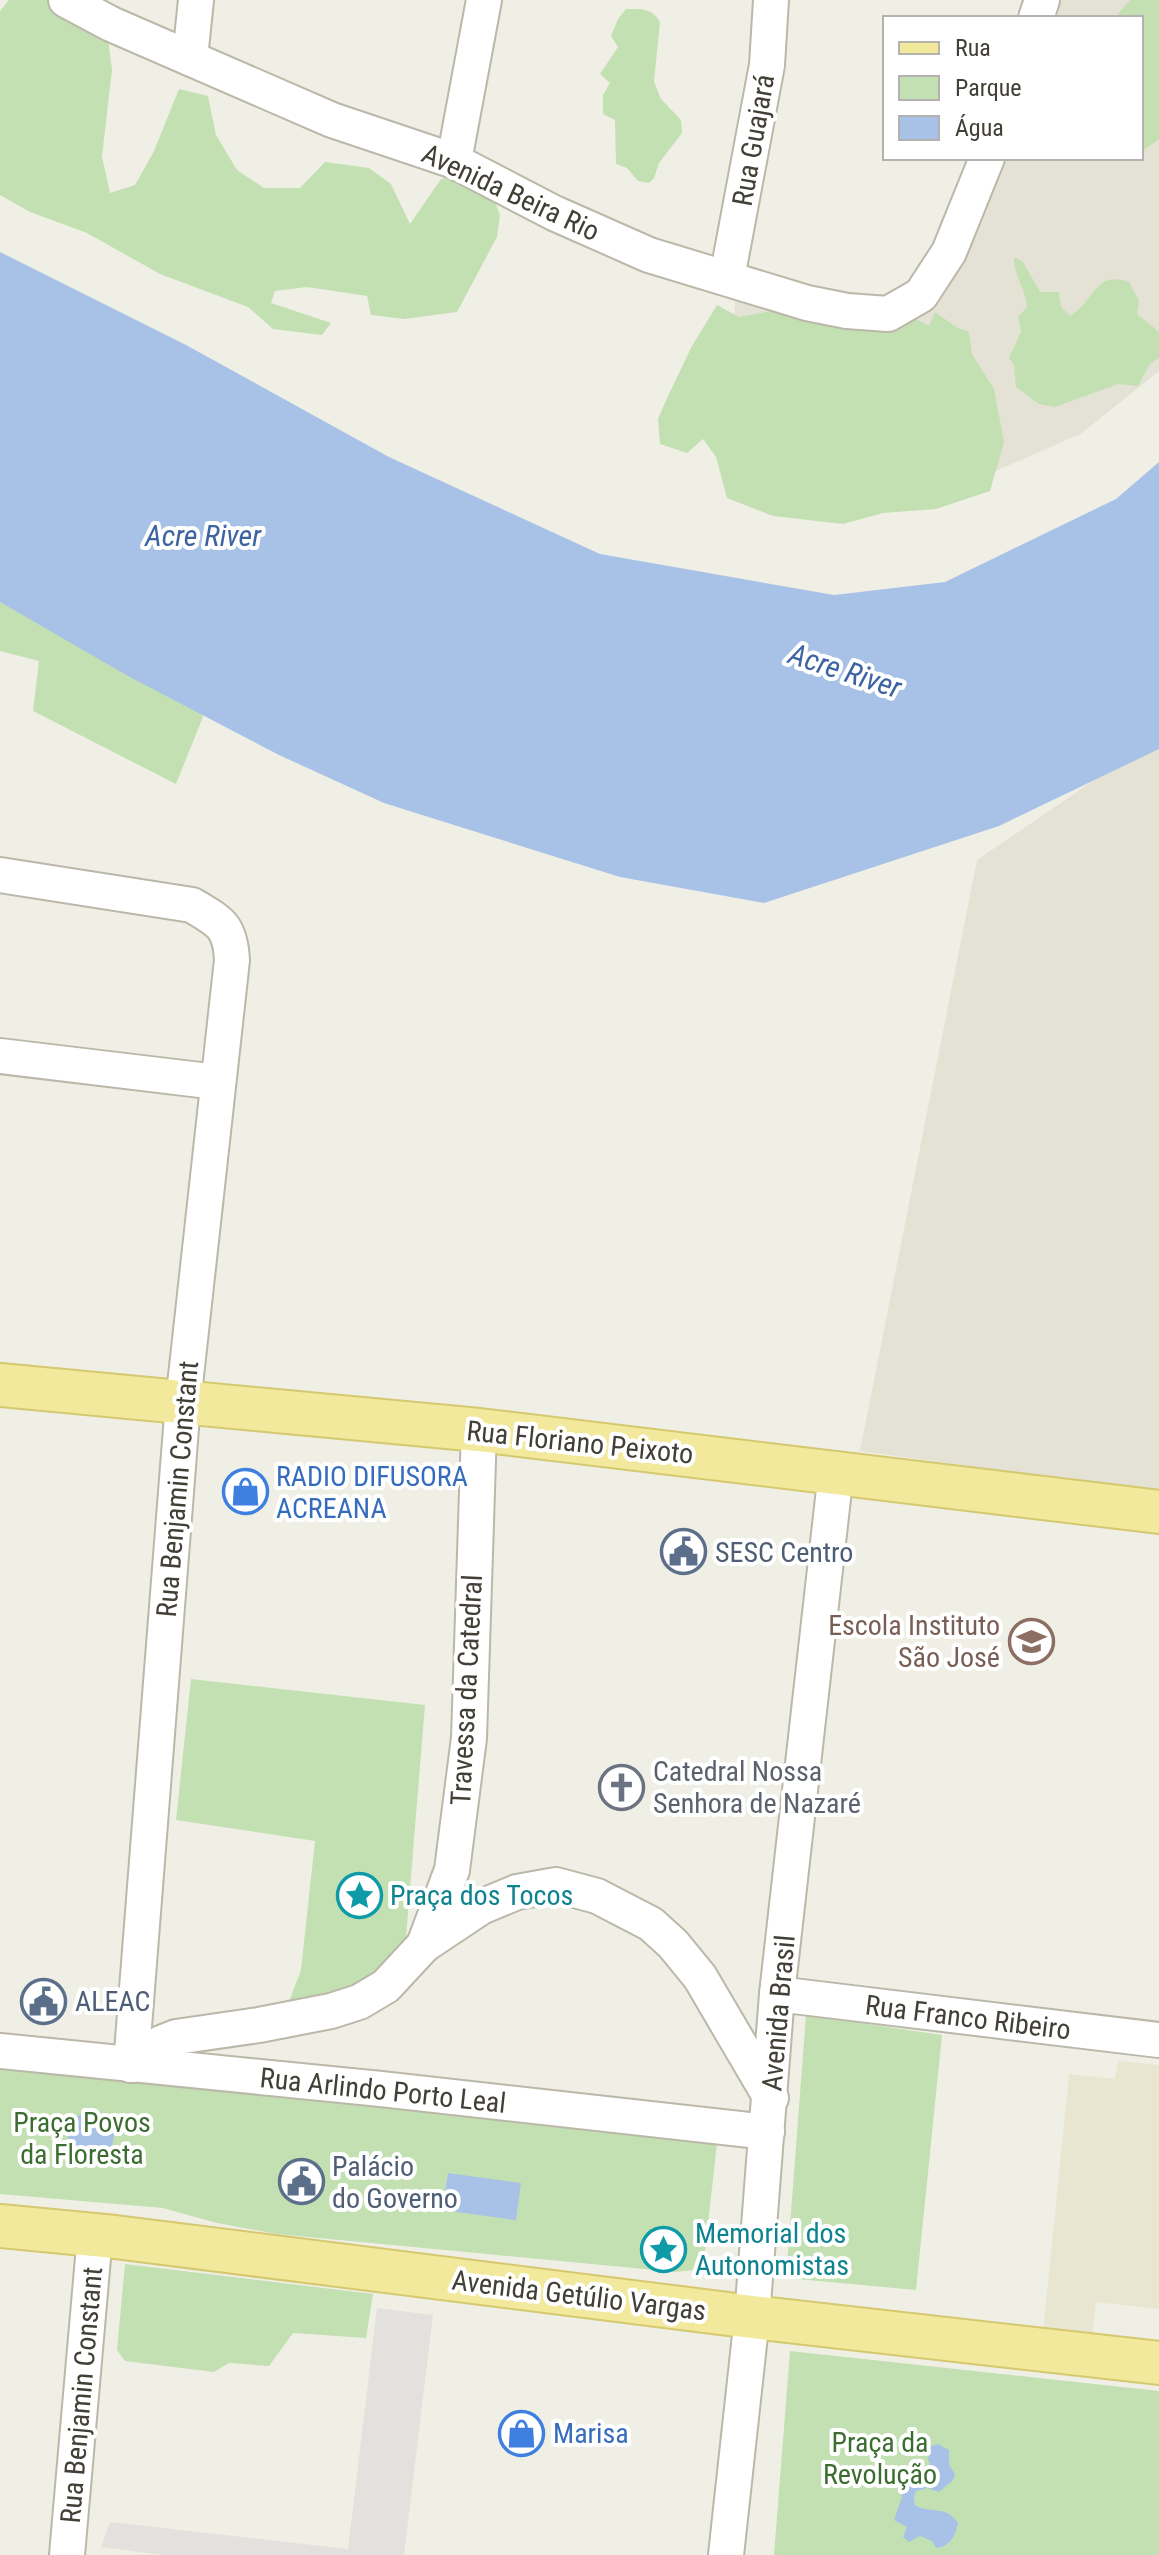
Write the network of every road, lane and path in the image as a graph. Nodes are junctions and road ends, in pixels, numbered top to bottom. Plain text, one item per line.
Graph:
1 (66, 0) edge
2 (196, 0) edge
3 (484, 0) edge
4 (771, 0) edge
5 (190, 58) junction
6 (986, 160) edge
7 (454, 161) junction
8 (727, 278) junction
9 (0, 875) edge
10 (0, 1056) edge
11 (217, 1082) junction
12 (0, 1385) edge
13 (183, 1403) junction
14 (479, 1430) junction
15 (836, 1472) junction
16 (1159, 1512) edge
17 (424, 1945) junction
18 (777, 1994) junction
19 (1159, 2040) edge
20 (0, 2051) edge
21 (131, 2065) junction
22 (771, 2098) junction
23 (767, 2132) junction
24 (0, 2226) edge
25 (95, 2235) junction
26 (752, 2317) junction
27 (1159, 2363) edge
28 (67, 2555) edge
29 (726, 2555) edge

1 - 5 street, Avenida Beira Rio
2 - 5 street
3 - 7 street
4 - 8 street, Rua Guajará
5 - 7 street, Avenida Beira Rio
6 - 8 street, Avenida Beira Rio
7 - 8 street, Avenida Beira Rio
9 - 11 street, Rua Benjamin Constant
10 - 11 street
11 - 13 street, Rua Benjamin Constant
12 - 13 main road, Rua Floriano Peixoto
13 - 14 main road, Rua Floriano Peixoto
13 - 21 street, Rua Benjamin Constant
14 - 15 main road, Rua Floriano Peixoto
14 - 17 street, Travessa da Catedral
15 - 16 main road, Rua Floriano Peixoto
15 - 18 street, Avenida Brasil
17 - 21 street, Travessa da Catedral
17 - 22 street, Travessa da Catedral
18 - 19 street, Rua Franco Ribeiro
18 - 22 street, Avenida Brasil
20 - 21 street, Rua Arlindo Porto Leal
21 - 23 street, Rua Arlindo Porto Leal
22 - 23 street, Avenida Brasil
23 - 26 street, Avenida Brasil
24 - 25 main road, Avenida Getúlio Vargas
25 - 26 main road, Avenida Getúlio Vargas
25 - 28 street, Rua Benjamin Constant
26 - 27 main road, Avenida Getúlio Vargas
26 - 29 street, Avenida Brasil

